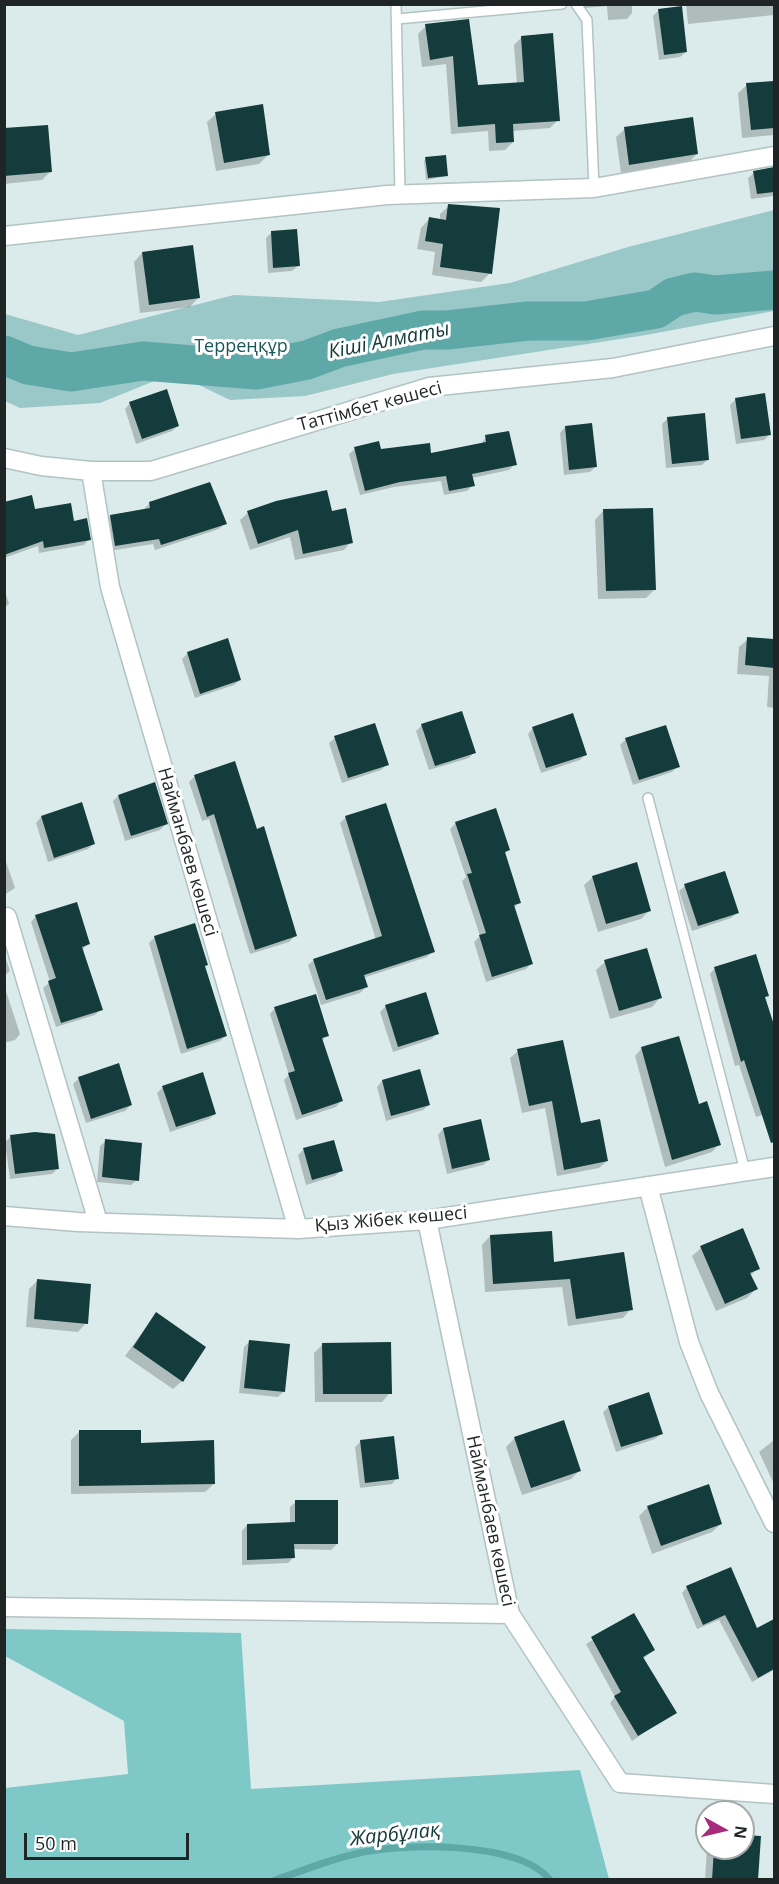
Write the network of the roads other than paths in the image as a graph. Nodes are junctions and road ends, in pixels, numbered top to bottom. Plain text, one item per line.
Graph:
1 (396, 4) edge
2 (562, 4) edge
3 (576, 4) edge
4 (397, 19) junction
5 (774, 156) edge
6 (594, 188) junction
7 (400, 194) junction
8 (4, 236) edge
9 (774, 336) edge
10 (4, 458) edge
11 (91, 471) junction
12 (648, 798) dead end
13 (7, 917) dead end
14 (774, 1167) edge
15 (745, 1171) junction
16 (648, 1186) junction
17 (4, 1216) edge
18 (427, 1220) junction
19 (98, 1222) junction
20 (298, 1229) junction
21 (774, 1523) edge
22 (4, 1607) edge
23 (510, 1614) junction
24 (774, 1794) edge

1 - 4 lane
2 - 4 lane
3 - 6 lane
4 - 7 lane
5 - 6 street
6 - 7 street
7 - 8 street
9 - 11 street, Таттімбет көшесі
10 - 11 street, Таттімбет көшесі
11 - 20 street, Найманбаев көшесі
12 - 15 lane
13 - 19 street
14 - 15 street, Қыз Жібек көшесі
15 - 16 street, Қыз Жібек көшесі
16 - 18 street, Қыз Жібек көшесі
16 - 21 street
17 - 19 street, Қыз Жібек көшесі
18 - 20 street, Қыз Жібек көшесі
18 - 23 street, Найманбаев көшесі
19 - 20 street, Қыз Жібек көшесі
22 - 23 street
23 - 24 street, Найманбаев көшесі

